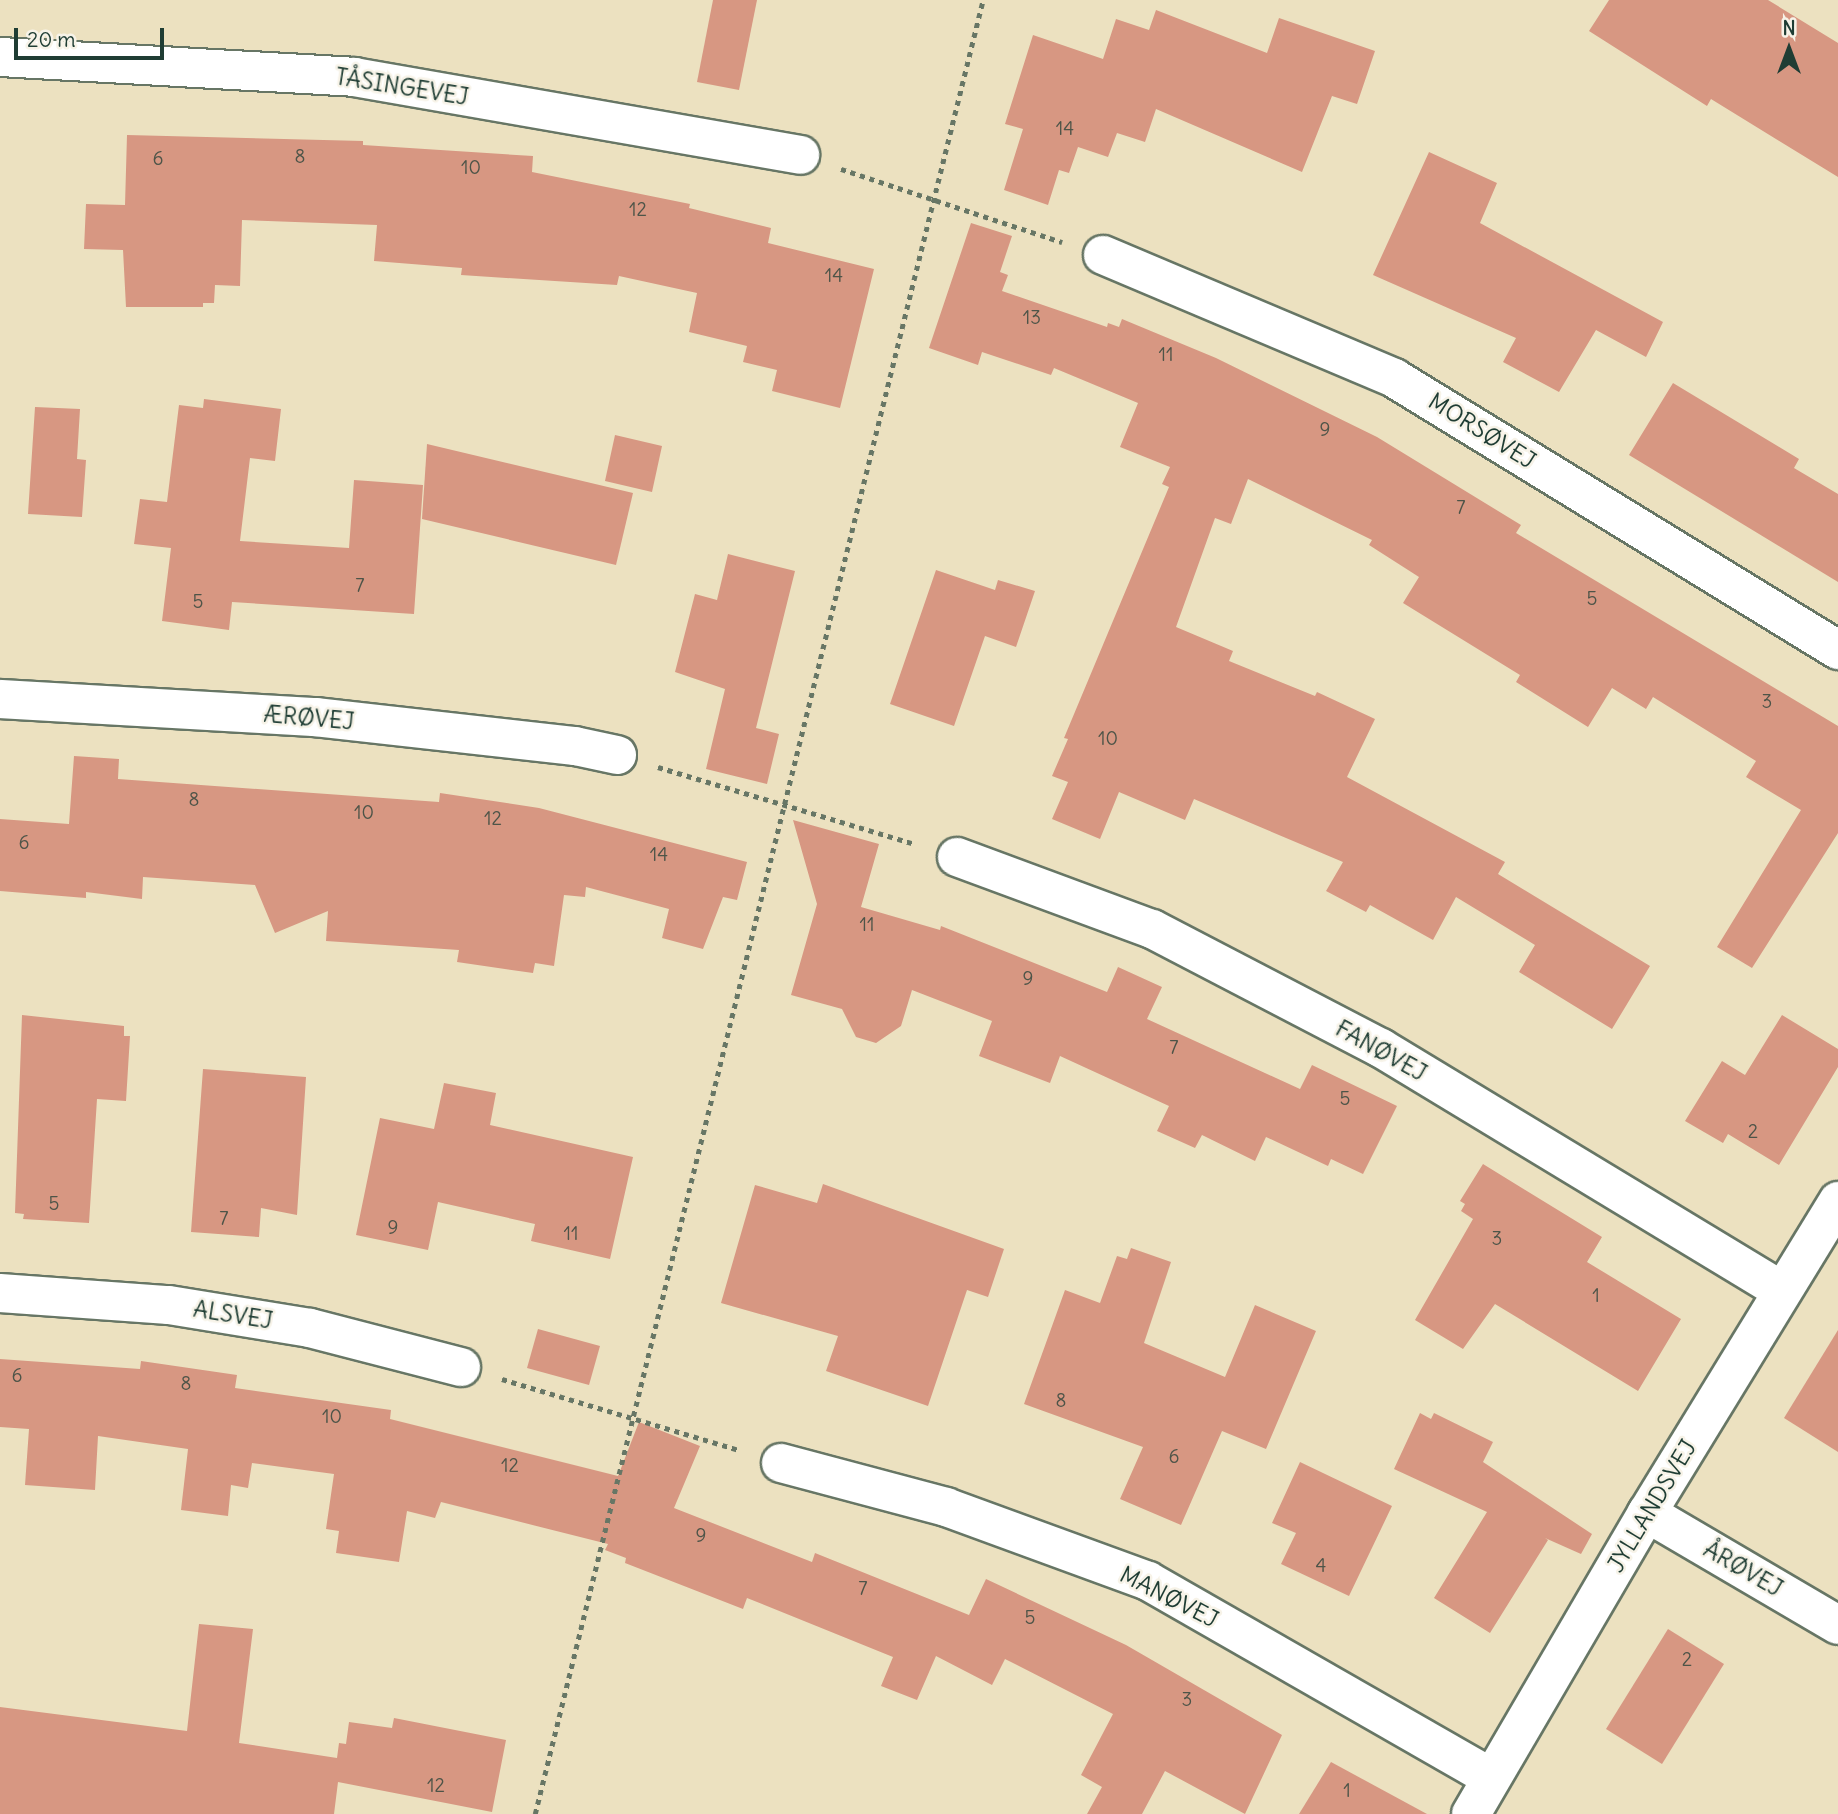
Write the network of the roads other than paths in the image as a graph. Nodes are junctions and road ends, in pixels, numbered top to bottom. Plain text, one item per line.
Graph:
1 (0, 57) edge
2 (800, 155) road end
3 (1103, 255) road end
4 (1838, 650) edge
5 (0, 699) edge
6 (617, 755) road end
7 (957, 857) road end
8 (1838, 1201) edge
9 (1782, 1291) junction
10 (0, 1293) edge
11 (461, 1367) road end
12 (781, 1463) road end
13 (1647, 1513) junction
14 (1838, 1625) edge
15 (1490, 1777) junction
16 (1471, 1814) edge

1 - 2 street, TÅSINGEVEJ
3 - 4 street, MORSØVEJ
5 - 6 street, ÆRØVEJ
7 - 9 street, FANØVEJ
8 - 9 street, JYLLANDSVEJ
9 - 13 street, JYLLANDSVEJ
10 - 11 street, ALSVEJ
12 - 15 street, MANØVEJ
13 - 14 street, ÅRØVEJ
13 - 15 street, JYLLANDSVEJ
15 - 16 street, JYLLANDSVEJ

